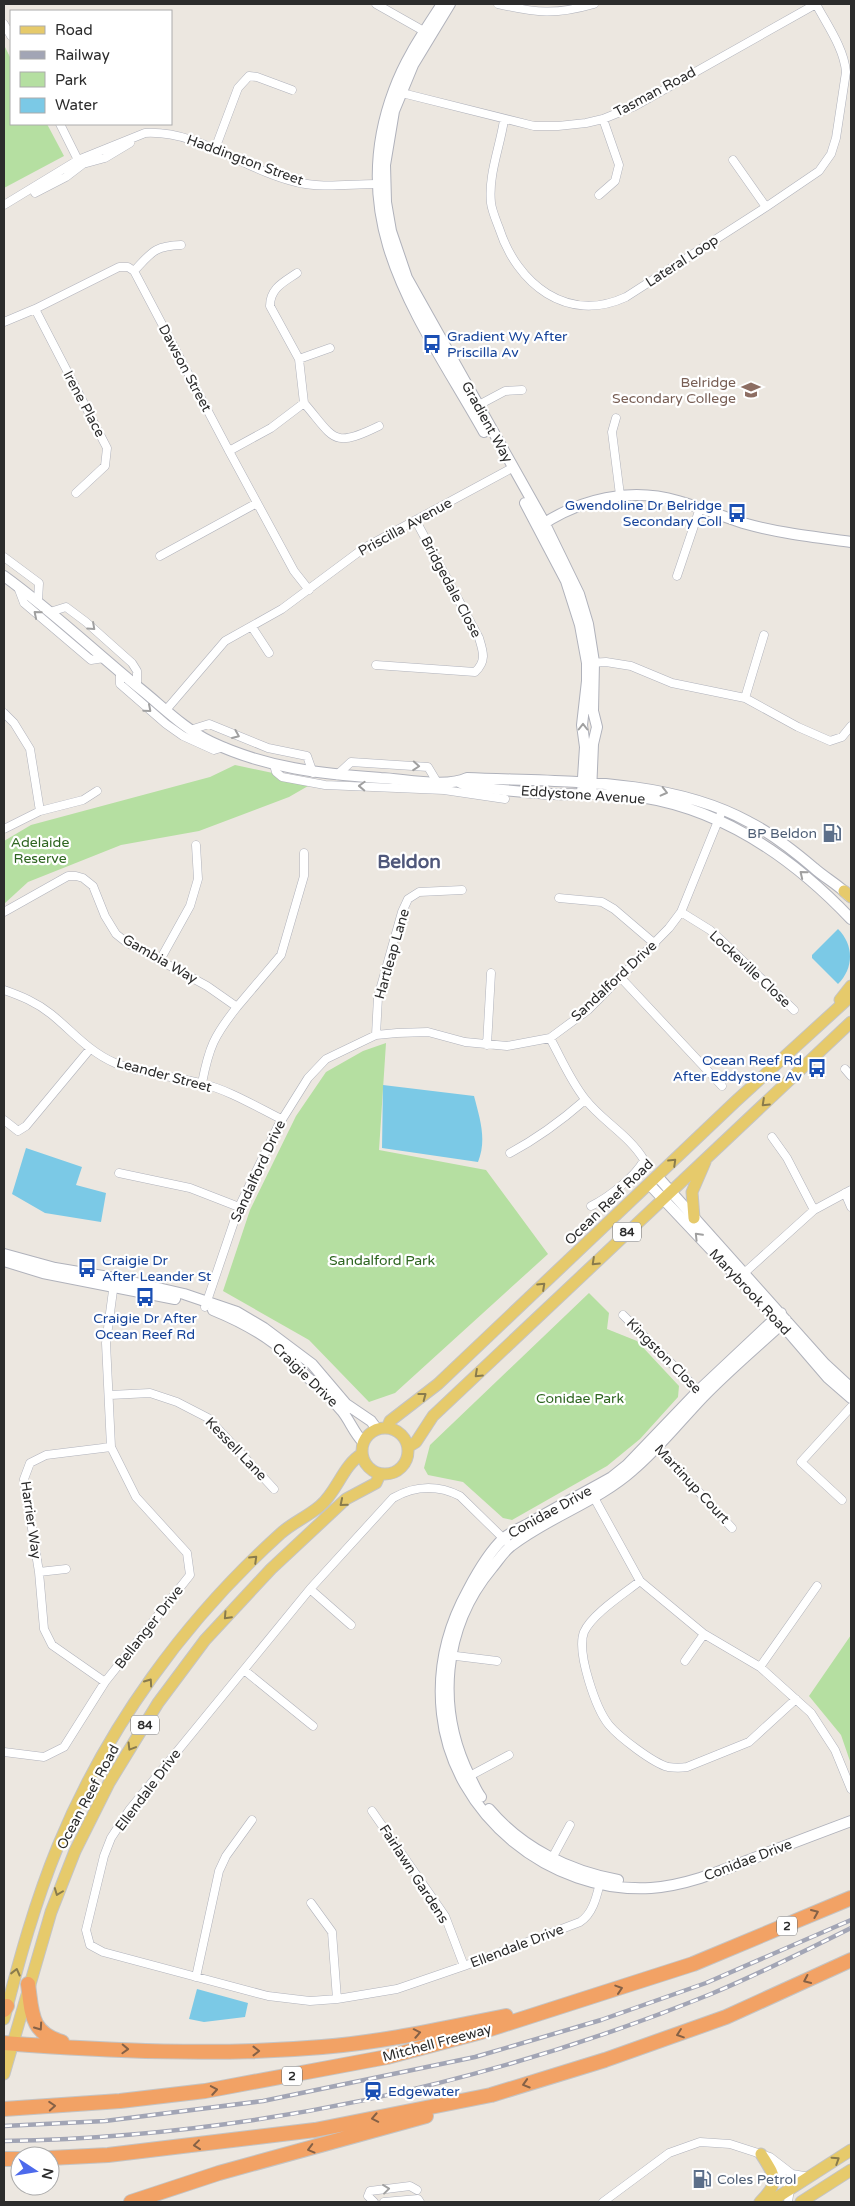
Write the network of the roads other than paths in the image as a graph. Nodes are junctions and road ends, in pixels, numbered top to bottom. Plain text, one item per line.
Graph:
1 (376, 4) edge
2 (442, 4) edge
3 (450, 4) edge
4 (498, 4) edge
5 (594, 4) edge
6 (816, 4) edge
7 (427, 33) junction
8 (292, 90) dead end
9 (397, 91) junction
10 (603, 119) junction
11 (504, 120) junction
12 (60, 125) edge
13 (155, 128) edge
14 (166, 134) junction
15 (215, 149) junction
16 (78, 160) junction
17 (733, 160) dead end
18 (381, 184) junction
19 (599, 195) dead end
20 (13, 201) junction
21 (4, 205) edge
22 (766, 207) junction
23 (181, 245) dead end
24 (134, 270) junction
25 (297, 273) dead end
26 (35, 309) junction
27 (4, 322) edge
28 (330, 348) dead end
29 (299, 359) junction
30 (522, 390) dead end
31 (304, 403) junction
32 (474, 407) junction
33 (616, 418) dead end
34 (379, 426) dead end
35 (229, 451) junction
36 (509, 470) junction
37 (76, 493) dead end
38 (620, 495) junction
39 (257, 503) junction
40 (700, 508) junction
41 (416, 521) junction
42 (541, 524) junction
43 (851, 542) edge
44 (160, 556) dead end
45 (4, 557) edge
46 (4, 576) edge
47 (677, 576) dead end
48 (18, 586) junction
49 (309, 590) junction
50 (38, 601) junction
51 (50, 612) junction
52 (252, 627) junction
53 (764, 635) dead end
54 (269, 653) dead end
55 (104, 658) junction
56 (590, 663) junction
57 (376, 665) dead end
58 (120, 673) junction
59 (137, 686) junction
60 (745, 698) junction
61 (166, 710) junction
62 (4, 713) edge
63 (851, 726) edge
64 (190, 730) junction
65 (224, 747) junction
66 (274, 765) junction
67 (313, 773) junction
68 (338, 775) junction
69 (437, 782) junction
70 (410, 784) junction
71 (587, 788) junction
72 (97, 791) dead end
73 (505, 799) dead end
74 (40, 811) junction
75 (720, 815) junction
76 (4, 829) edge
77 (196, 845) dead end
78 (304, 853) dead end
79 (824, 876) junction
80 (462, 890) dead end
81 (849, 895) edge
82 (559, 898) dead end
83 (833, 900) junction
84 (4, 912) edge
85 (681, 912) junction
86 (851, 919) edge
87 (655, 944) junction
88 (160, 960) junction
89 (491, 973) dead end
90 (621, 978) junction
91 (851, 986) edge
92 (4, 990) edge
93 (851, 996) edge
94 (237, 1007) junction
95 (794, 1010) dead end
96 (851, 1022) edge
97 (811, 1034) junction
98 (376, 1035) junction
99 (550, 1038) junction
100 (487, 1045) junction
101 (90, 1049) junction
102 (846, 1069) dead end
103 (851, 1076) edge
104 (202, 1083) junction
105 (722, 1086) dead end
106 (585, 1100) junction
107 (281, 1119) junction
108 (4, 1120) edge
109 (772, 1138) dead end
110 (510, 1153) dead end
111 (708, 1156) junction
112 (120, 1173) dead end
113 (653, 1180) junction
114 (848, 1192) edge
115 (666, 1195) junction
116 (591, 1206) dead end
117 (239, 1207) junction
118 (851, 1207) edge
119 (814, 1210) junction
120 (694, 1218) junction
121 (4, 1259) edge
122 (742, 1276) junction
123 (114, 1282) junction
124 (206, 1304) junction
125 (623, 1315) dead end
126 (781, 1319) junction
127 (851, 1388) edge
128 (701, 1393) junction
129 (110, 1396) junction
130 (851, 1398) edge
131 (851, 1407) edge
132 (382, 1428) junction
133 (655, 1444) junction
134 (111, 1447) junction
135 (408, 1447) junction
136 (362, 1448) junction
137 (380, 1474) junction
138 (274, 1490) dead end
139 (592, 1494) junction
140 (842, 1500) dead end
141 (732, 1528) dead end
142 (507, 1542) junction
143 (66, 1569) dead end
144 (39, 1572) junction
145 (640, 1581) junction
146 (817, 1586) dead end
147 (310, 1589) junction
148 (351, 1625) dead end
149 (704, 1634) junction
150 (448, 1655) junction
151 (497, 1661) dead end
152 (685, 1661) dead end
153 (760, 1666) junction
154 (244, 1670) junction
155 (106, 1682) junction
156 (796, 1699) junction
157 (313, 1726) dead end
158 (4, 1752) edge
159 (510, 1755) dead end
160 (466, 1778) junction
161 (851, 1789) edge
162 (372, 1810) dead end
163 (851, 1814) edge
164 (252, 1820) dead end
165 (851, 1820) edge
166 (570, 1825) dead end
167 (550, 1862) junction
168 (601, 1881) junction
169 (851, 1898) edge
170 (311, 1903) dead end
171 (851, 1960) edge
172 (464, 1966) junction
173 (196, 1977) junction
174 (28, 1984) junction
175 (336, 1999) junction
176 (573, 2004) junction
177 (5, 2012) edge
178 (8, 2043) edge
179 (77, 2046) junction
180 (4, 2074) edge
181 (491, 2095) junction
182 (4, 2109) edge
183 (851, 2150) edge
184 (765, 2155) junction
185 (60, 2157) edge
186 (851, 2170) edge
187 (810, 2177) junction
188 (790, 2189) junction
189 (417, 2190) dead end
190 (419, 2200) edge
191 (606, 2200) edge
192 (131, 2202) edge
193 (374, 2202) edge
194 (384, 2202) edge
195 (760, 2202) edge
196 (770, 2202) edge
197 (788, 2202) edge
198 (800, 2202) edge

1 - 7 street
2 - 7 street, Gradient Way
3 - 7 street, Gradient Way
4 - 5 street
6 - 10 street, Tasman Road
6 - 22 street, Lateral Loop
7 - 9 street, Gradient Way
8 - 15 street
9 - 11 street, Tasman Road
9 - 18 street, Gradient Way
10 - 11 street, Tasman Road
10 - 19 street
11 - 22 street, Lateral Loop
12 - 16 street
13 - 14 street, Haddington Street
13 - 16 street, Haddington Street
14 - 15 street, Haddington Street
14 - 20 street
15 - 18 street, Haddington Street
16 - 20 street, Haddington Street
17 - 22 street
18 - 32 street, Gradient Way
20 - 21 street, Haddington Street
23 - 24 street
24 - 26 street
24 - 35 street, Dawson Street
25 - 29 street
26 - 27 street
26 - 37 street, Irene Place
28 - 29 street
29 - 31 street
30 - 32 street
31 - 34 street
31 - 35 street
32 - 36 street, Gradient Way
33 - 38 street
35 - 39 street, Dawson Street
36 - 41 street, Priscilla Avenue
36 - 42 street, Gradient Way
38 - 40 street
38 - 42 street
39 - 44 street
39 - 49 street, Dawson Street
40 - 43 street
40 - 47 street
41 - 49 street, Priscilla Avenue
41 - 57 street, Bridgedale Close
42 - 56 street, Gradient Way
45 - 50 street
46 - 48 street, Eddystone Avenue
48 - 50 street, Eddystone Avenue
55 -> 48 street, Eddystone Avenue
49 - 52 street, Priscilla Avenue
50 - 51 street, Eddystone Avenue
51 - 55 street, Eddystone Avenue
51 -> 59 street
52 - 54 street
52 - 61 street, Priscilla Avenue
53 - 60 street
55 - 58 street, Eddystone Avenue
56 - 60 street
71 -> 56 street, Gradient Way
56 - 71 street, Gradient Way
58 - 59 street, Eddystone Avenue
58 -> 65 street, Eddystone Avenue
59 - 61 street, Eddystone Avenue
60 - 63 street
61 - 64 street, Eddystone Avenue
62 - 74 street
64 - 65 street, Eddystone Avenue
64 -> 67 street
65 - 66 street, Eddystone Avenue
66 - 67 street, Eddystone Avenue
70 -> 66 street, Eddystone Avenue
67 - 68 street, Eddystone Avenue
68 -> 69 street
68 - 70 street, Eddystone Avenue
69 - 70 street, Eddystone Avenue
69 - 71 street, Eddystone Avenue
70 - 73 street, Eddystone Avenue
71 - 75 street, Eddystone Avenue
72 - 74 street
74 - 76 street
75 - 79 street, Eddystone Avenue
83 -> 75 street, Eddystone Avenue
75 - 85 street, Sandalford Drive
77 - 88 street
78 - 94 street
79 - 81 street, Eddystone Avenue
79 - 83 street
80 - 98 street, Hartleap Lane
82 - 87 street
83 - 86 street, Eddystone Avenue
84 - 88 street, Gambia Way
85 - 87 street, Sandalford Drive
85 - 95 street, Lockeville Close
87 - 90 street, Sandalford Drive
88 - 94 street, Gambia Way
89 - 100 street
90 - 99 street, Sandalford Drive
90 - 105 street
91 - 97 main road
92 - 101 street, Leander Street
93 - 97 main road, Ocean Reef Road / 84
94 - 104 street
96 -> 111 main road, 84
113 -> 97 main road, Ocean Reef Road / 84
98 - 100 street, Sandalford Drive
98 - 107 street, Sandalford Drive
99 - 100 street, Sandalford Drive
99 - 106 street
101 - 104 street, Leander Street
101 - 108 street
102 - 103 street
104 - 107 street, Leander Street
106 - 110 street
106 - 116 street
107 - 117 street, Sandalford Drive
109 - 119 street
111 - 115 main road, 84
111 - 120 main road
112 - 117 street
113 - 115 street, Marybrook Road
132 -> 113 main road, Ocean Reef Road / 84
114 - 118 street
114 - 119 street
115 - 120 street, Marybrook Road
122 -> 115 street, Marybrook Road
115 -> 135 main road, 84
117 - 124 street, Sandalford Drive
119 - 122 street
120 - 122 street, Marybrook Road
121 - 123 street, Craigie Drive
122 - 126 street, Marybrook Road
123 - 124 street, Craigie Drive
123 - 129 street, Bellanger Drive
124 - 132 street, Craigie Drive
124 - 136 street, Craigie Drive
125 - 128 street, Kingston Close
126 - 127 street, Marybrook Road
126 - 128 street, Conidae Drive
126 - 130 street, Marybrook Road
128 - 133 street, Conidae Drive
129 - 134 street, Bellanger Drive
129 - 138 street, Kessell Lane
131 - 140 street
132 - 135 main road
132 - 136 main road, 84
133 - 139 street, Conidae Drive
133 - 141 street, Martinup Court
134 - 144 street, Harrier Way
134 - 155 street, Bellanger Drive
135 - 137 main road, 84
136 - 137 main road
177 -> 136 main road, Ocean Reef Road / 84
137 -> 174 main road, Ocean Reef Road / 84
139 - 142 street, Conidae Drive
139 - 145 street
142 - 147 street, Ellendale Drive
142 - 150 street, Conidae Drive
143 - 144 street, Harrier Way
144 - 155 street, Harrier Way
145 - 149 street
145 - 156 street
146 - 153 street
147 - 148 street
147 - 154 street, Ellendale Drive
149 - 152 street
149 - 153 street
150 - 151 street
150 - 160 street, Conidae Drive
153 - 156 street
154 - 157 street
154 - 173 street, Ellendale Drive
155 - 158 street, Bellanger Drive
156 - 161 street
159 - 160 street
160 - 167 street, Conidae Drive
162 - 172 street, Fairlawn Gardens
163 - 168 street, Conidae Drive
164 - 173 street
165 - 168 street, Conidae Drive
166 - 167 street
167 - 168 street, Conidae Drive
168 - 172 street, Ellendale Drive
176 -> 169 highway, Mitchell Freeway / 2
170 - 175 street
171 -> 181 highway
172 - 175 street, Ellendale Drive
173 - 175 street, Ellendale Drive
174 - 178 main road, Ocean Reef Road / 84
174 -> 179 highway
179 -> 176 highway
182 -> 176 highway, Mitchell Freeway / 2
178 - 179 highway
178 - 180 main road, Ocean Reef Road / 84
181 -> 185 highway
181 -> 192 highway
187 -> 183 main road
184 - 187 street
184 - 188 street
184 - 191 street
184 - 195 main road
186 - 198 main road
187 - 188 main road
188 - 196 main road
188 - 197 street
193 -> 189 street
190 - 194 street

